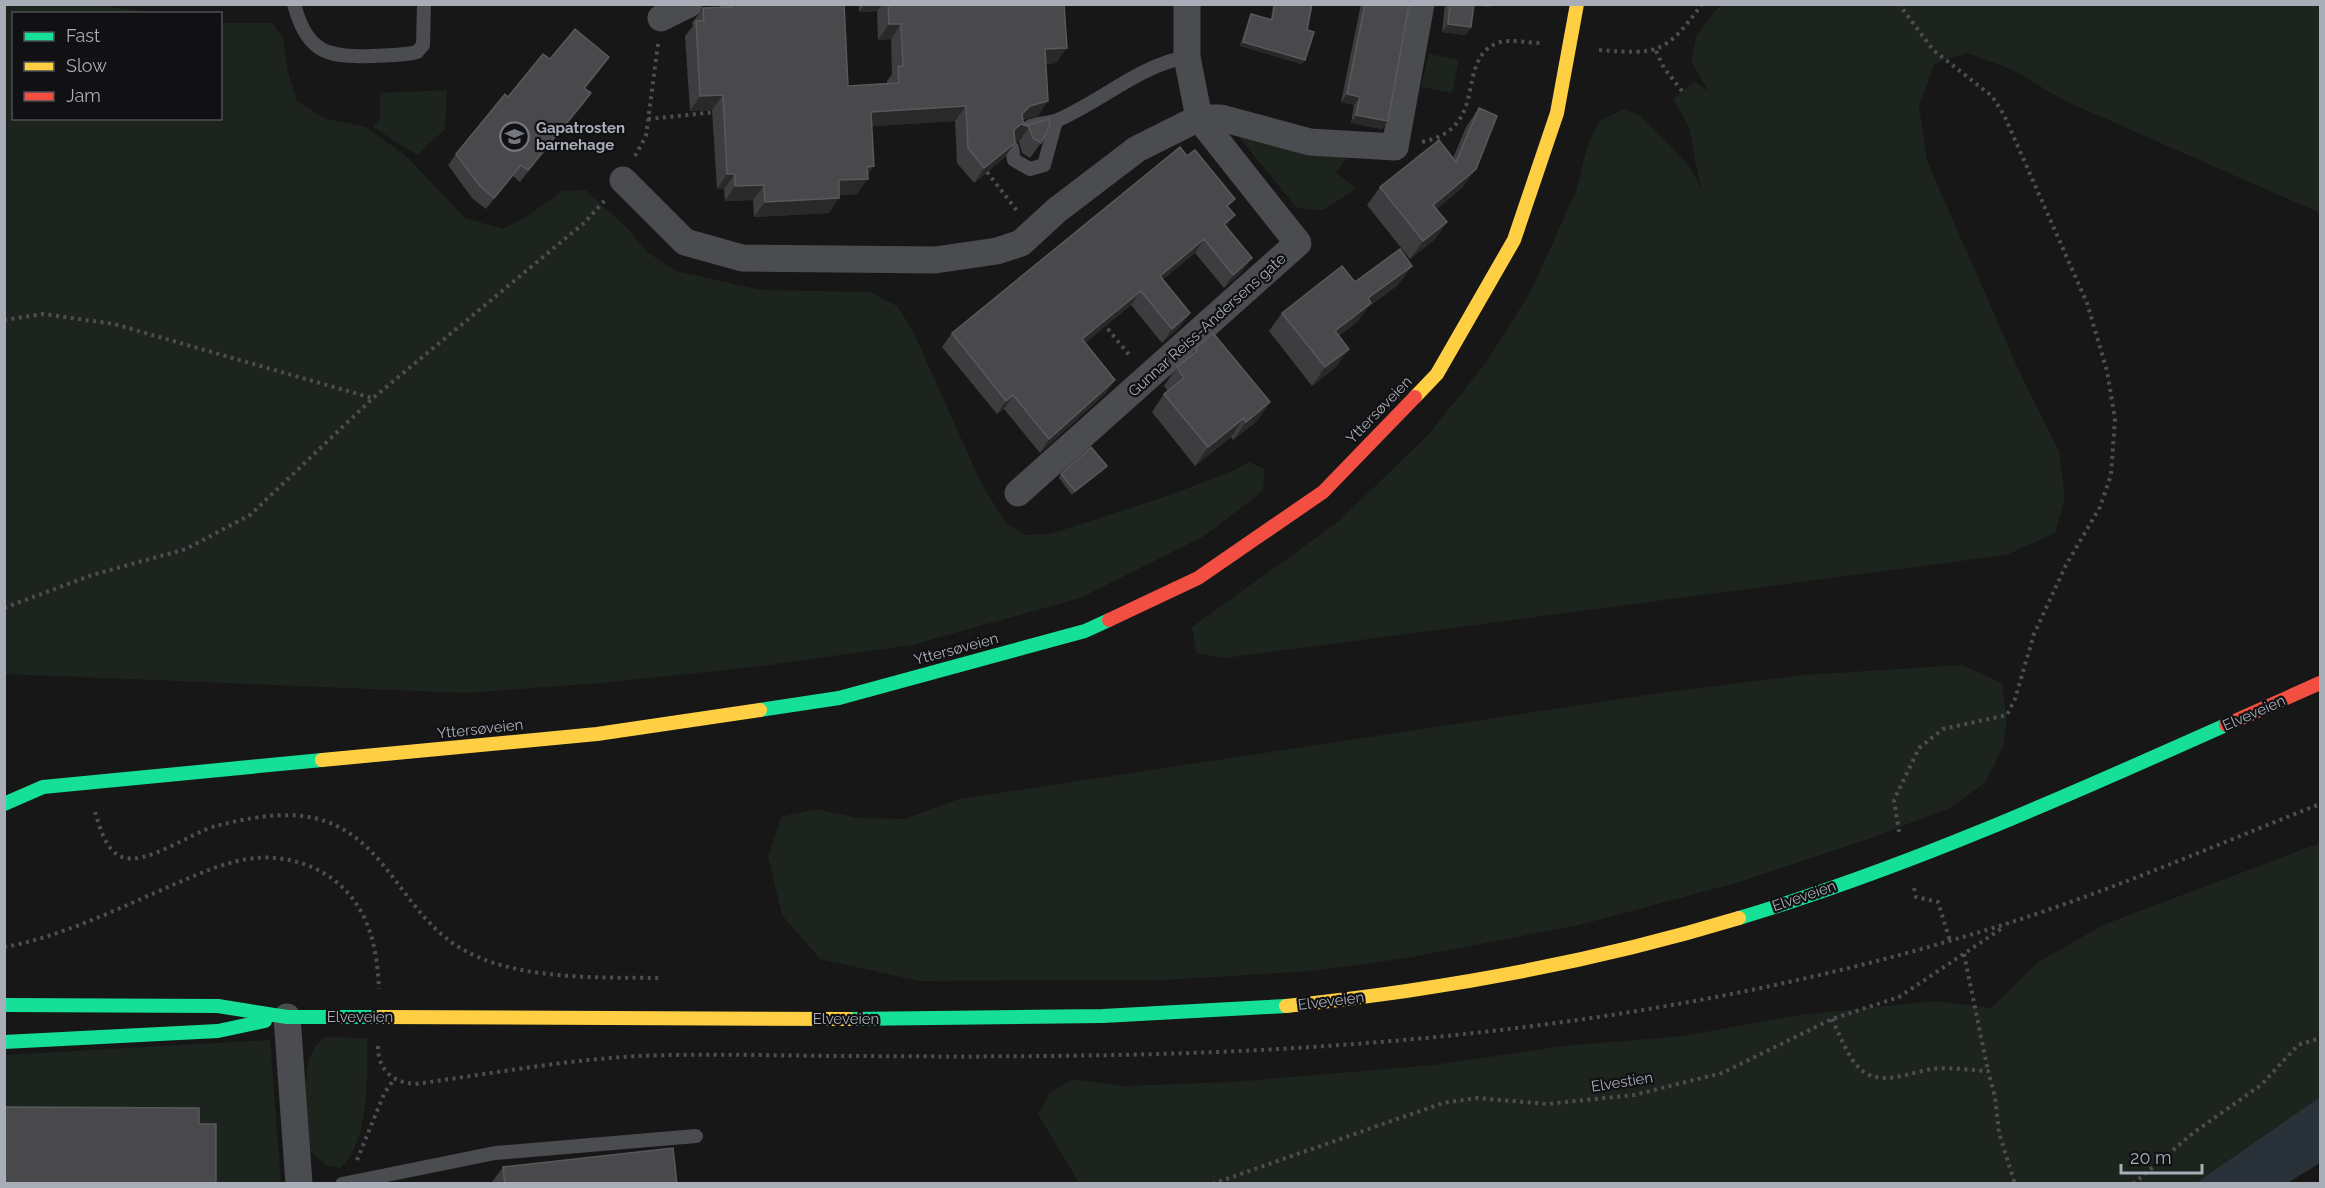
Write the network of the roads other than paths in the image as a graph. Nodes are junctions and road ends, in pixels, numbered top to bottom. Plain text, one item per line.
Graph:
1 (294, 4) edge
2 (424, 4) edge
3 (689, 4) edge
4 (1187, 4) edge
5 (1421, 4) edge
6 (1577, 4) edge
7 (661, 18) road end
8 (1193, 48) junction
9 (1199, 118) junction
10 (1056, 121) junction
11 (1020, 132) edge
12 (1012, 148) edge
13 (623, 180) road end
14 (1018, 493) dead end
15 (2320, 683) edge
16 (4, 804) edge
17 (4, 1005) edge
18 (287, 1017) junction
19 (4, 1042) edge
20 (696, 1136) dead end
21 (388, 1180) edge
22 (344, 1183) edge
23 (299, 1184) edge

1 - 2 lane
3 - 7 street
4 - 8 street, Gunnar Reiss-Andersens gate
5 - 9 street
6 - 16 main road, Yttersøveien
8 - 9 street, Gunnar Reiss-Andersens gate
8 - 10 lane
9 - 13 street
9 - 14 street, Gunnar Reiss-Andersens gate
10 - 11 lane
10 - 12 lane
15 - 18 main road, Elveveien
17 - 18 main road, Elveveien
18 - 19 main road, Elveveien
18 - 23 street
20 - 21 lane
21 - 22 lane

